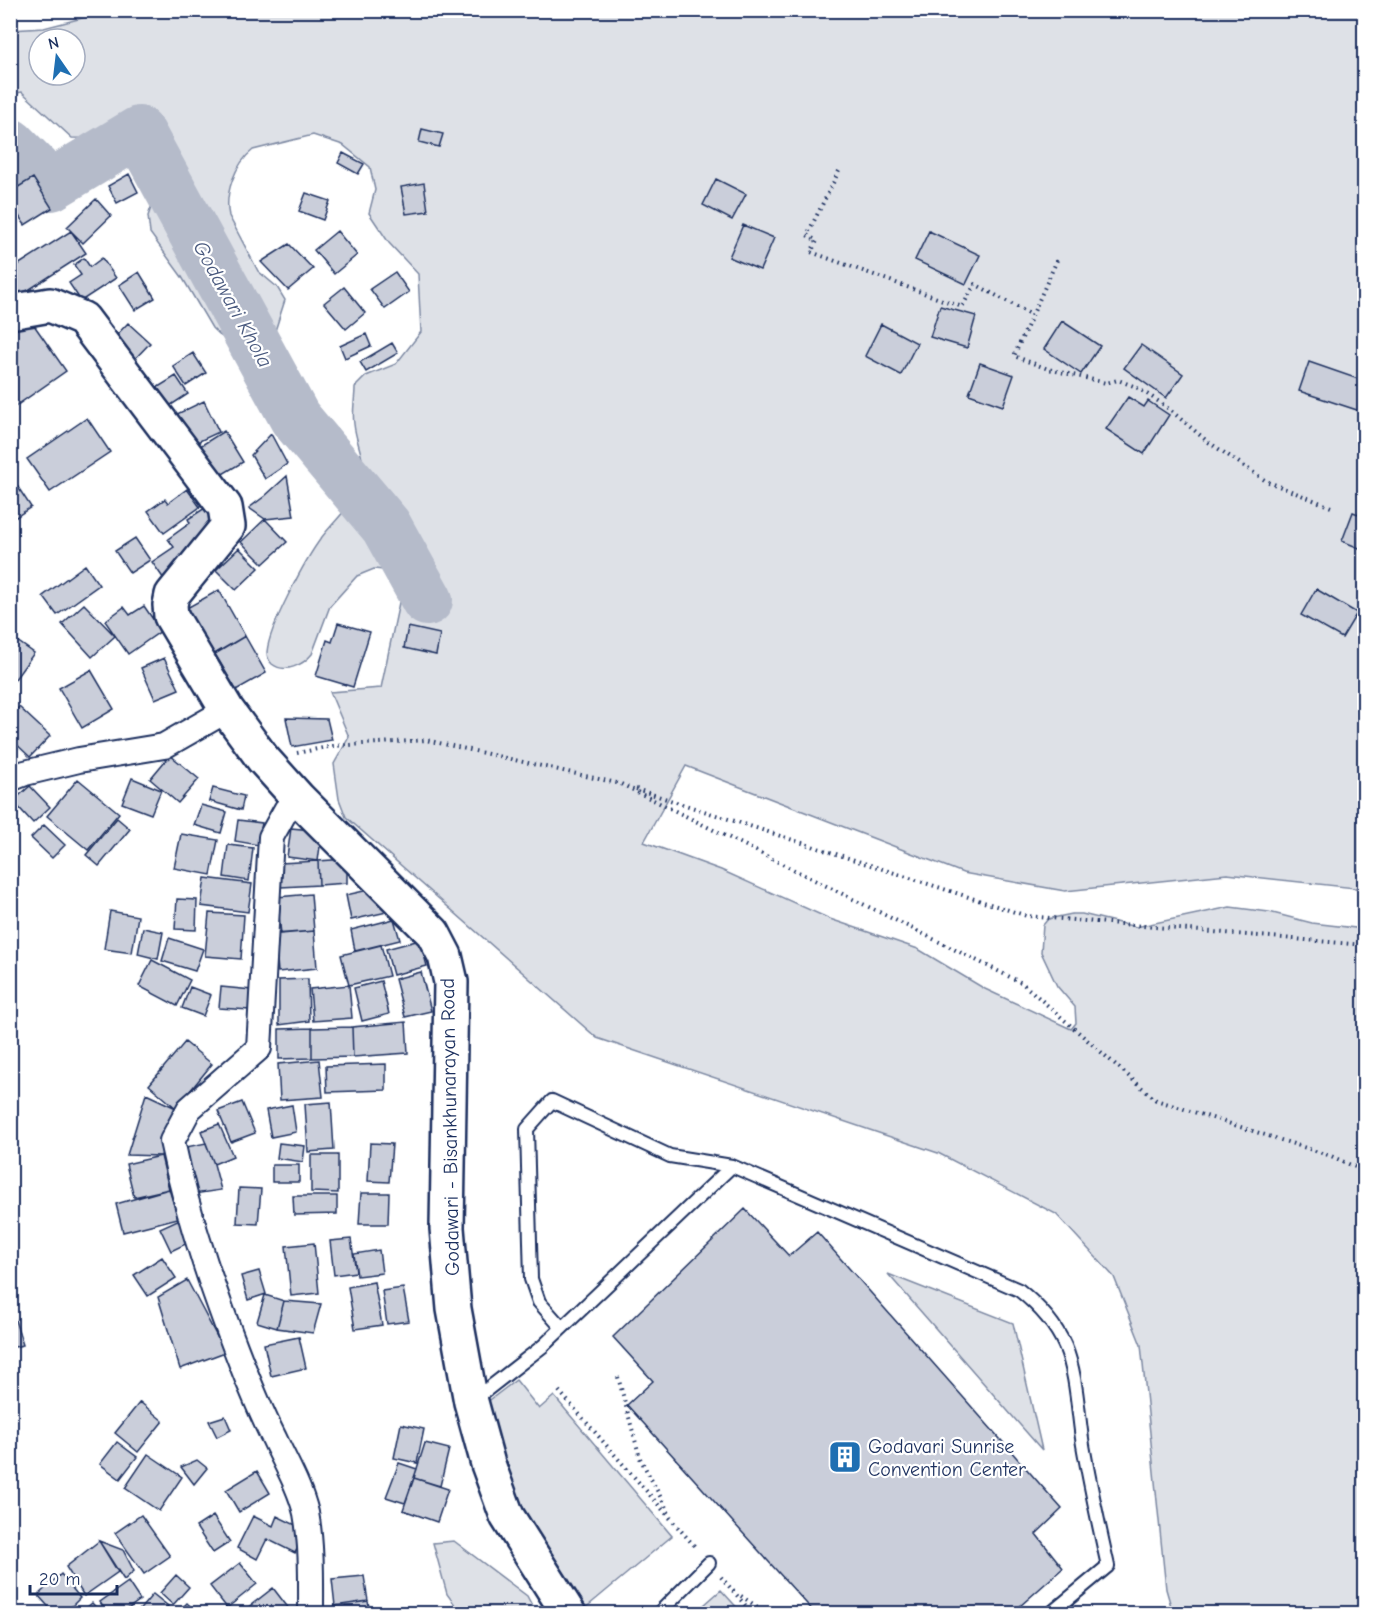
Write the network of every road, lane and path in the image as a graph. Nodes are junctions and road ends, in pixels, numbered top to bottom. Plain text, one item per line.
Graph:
1 (839, 171) dead end
2 (1057, 260) dead end
3 (10, 312) edge
4 (1032, 315) junction
5 (1331, 507) dead end
6 (227, 710) junction
7 (263, 759) junction
8 (10, 779) edge
9 (621, 784) junction
10 (299, 799) junction
11 (1365, 945) edge
12 (732, 1166) junction
13 (1365, 1170) edge
14 (562, 1328) junction
15 (618, 1377) dead end
16 (559, 1391) dead end
17 (471, 1402) junction
18 (674, 1523) junction
19 (709, 1563) junction
20 (735, 1593) junction
21 (311, 1614) edge
22 (568, 1614) edge
23 (658, 1614) edge
24 (753, 1614) edge
25 (768, 1614) edge
26 (1050, 1614) edge

1 - 4 path
2 - 4 path
3 - 6 street, Godawari - Bisankhunarayan Road
4 - 5 path
6 - 7 street, Godawari - Bisankhunarayan Road
6 - 8 street
7 - 9 path
7 - 10 street, Godawari - Bisankhunarayan Road
9 - 11 path
9 - 13 path
10 - 17 street, Godawari - Bisankhunarayan Road
10 - 21 street
12 - 14 lane
12 - 14 lane
12 - 26 lane
14 - 17 lane
15 - 18 path
16 - 18 path
17 - 22 street, Godawari - Bisankhunarayan Road
18 - 19 path
19 - 20 path
19 - 23 lane
20 - 24 path
20 - 25 path

